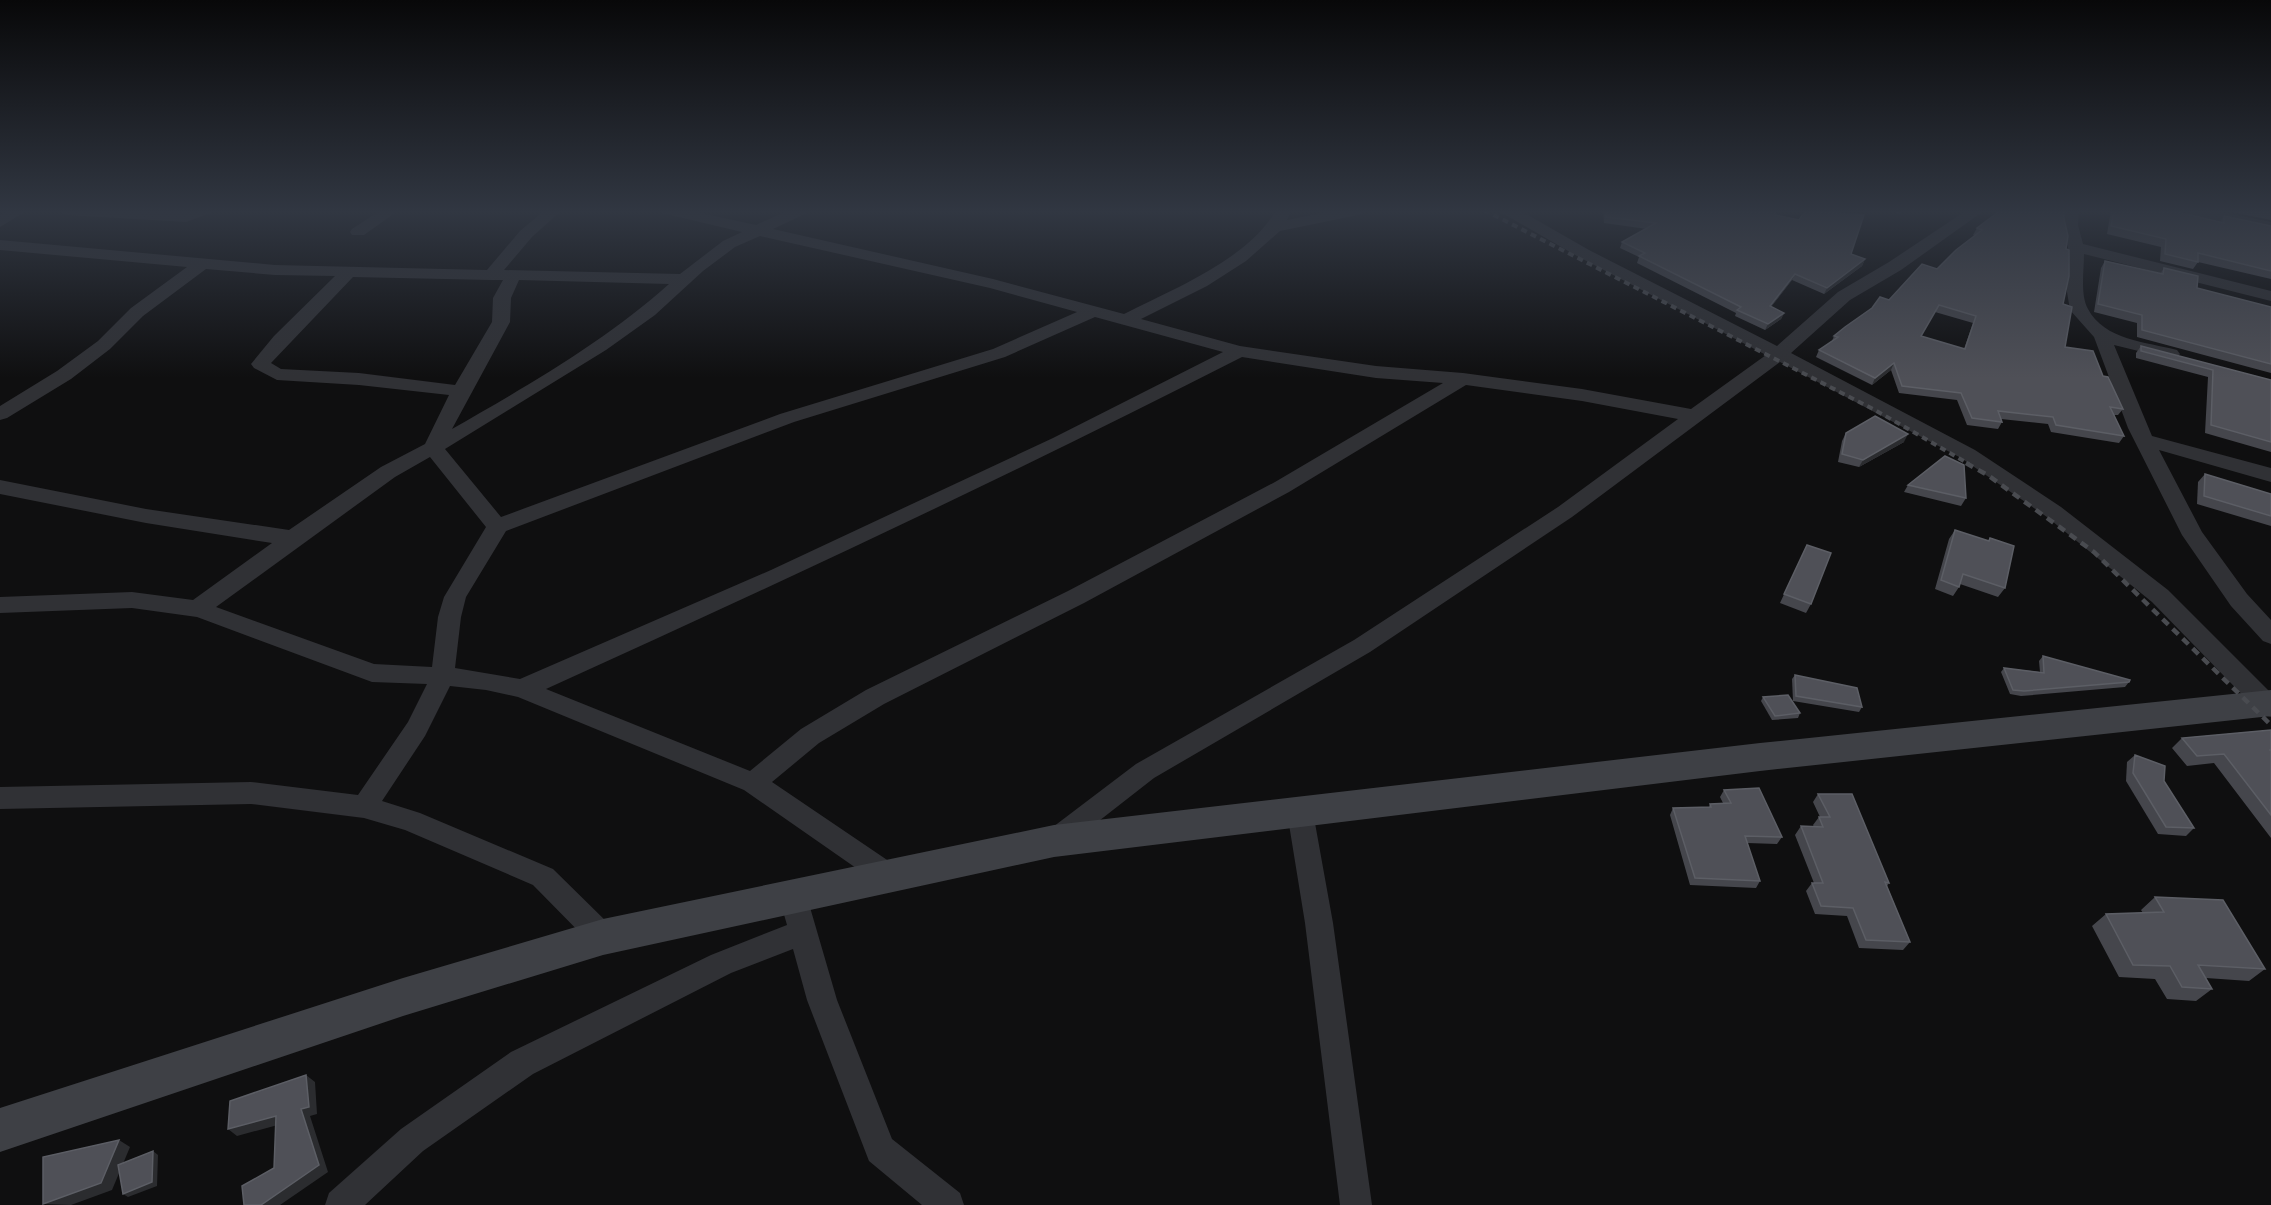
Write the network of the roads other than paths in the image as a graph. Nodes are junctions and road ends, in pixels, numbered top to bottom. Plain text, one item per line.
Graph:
1 (199, 266) edge
2 (236, 266) edge
3 (498, 266) edge
4 (698, 266) edge
5 (918, 266) edge
6 (1226, 266) edge
7 (1609, 266) edge
8 (1895, 266) edge
9 (2076, 266) edge
10 (2153, 266) edge
11 (347, 273) junction
12 (491, 275) junction
13 (513, 276) junction
14 (686, 279) junction
15 (2271, 296) edge
16 (1094, 311) junction
17 (1126, 320) junction
18 (2102, 336) junction
19 (1239, 351) junction
20 (1779, 354) junction
21 (2192, 360) edge
22 (1463, 379) junction
23 (461, 392) junction
24 (0, 414) edge
25 (1695, 416) junction
26 (2145, 440) junction
27 (433, 447) junction
28 (2271, 476) edge
29 (0, 487) edge
30 (496, 526) junction
31 (293, 538) junction
32 (0, 605) edge
33 (197, 609) junction
34 (2271, 635) edge
35 (442, 676) junction
36 (522, 689) junction
37 (2269, 705) edge
38 (753, 783) junction
39 (0, 798) edge
40 (364, 807) junction
41 (1300, 812) junction
42 (1054, 841) junction
43 (889, 876) junction
44 (793, 897) junction
45 (802, 932) junction
46 (603, 937) junction
47 (0, 1130) edge
48 (341, 1205) edge
49 (948, 1205) edge
50 (1356, 1205) edge

1 - 24 street
2 - 11 street
3 - 12 street
4 - 14 street
5 - 16 street
6 - 17 street
7 - 20 street
8 - 20 street
9 - 18 street
10 - 15 street
11 - 12 street
11 - 23 street
12 - 13 street
13 - 14 street
13 - 23 street
14 - 27 street
16 - 17 street
16 - 30 street
17 - 19 street
18 - 21 street
18 - 26 street
19 - 22 street
19 - 36 street
20 - 25 street
20 - 37 street
22 - 25 street
22 - 38 street
23 - 27 street
25 - 42 street
26 - 28 street
26 - 34 street
27 - 30 street
27 - 31 street
29 - 31 street
30 - 35 street
31 - 33 street
32 - 33 street
33 - 35 street
35 - 36 street
35 - 40 street
36 - 38 street
37 - 41 street
38 - 43 street
39 - 40 street
40 - 46 street
41 - 42 street
41 - 50 street
42 - 43 street
43 - 44 street
44 - 45 street
44 - 46 street
45 - 48 street
45 - 49 street
46 - 47 street

